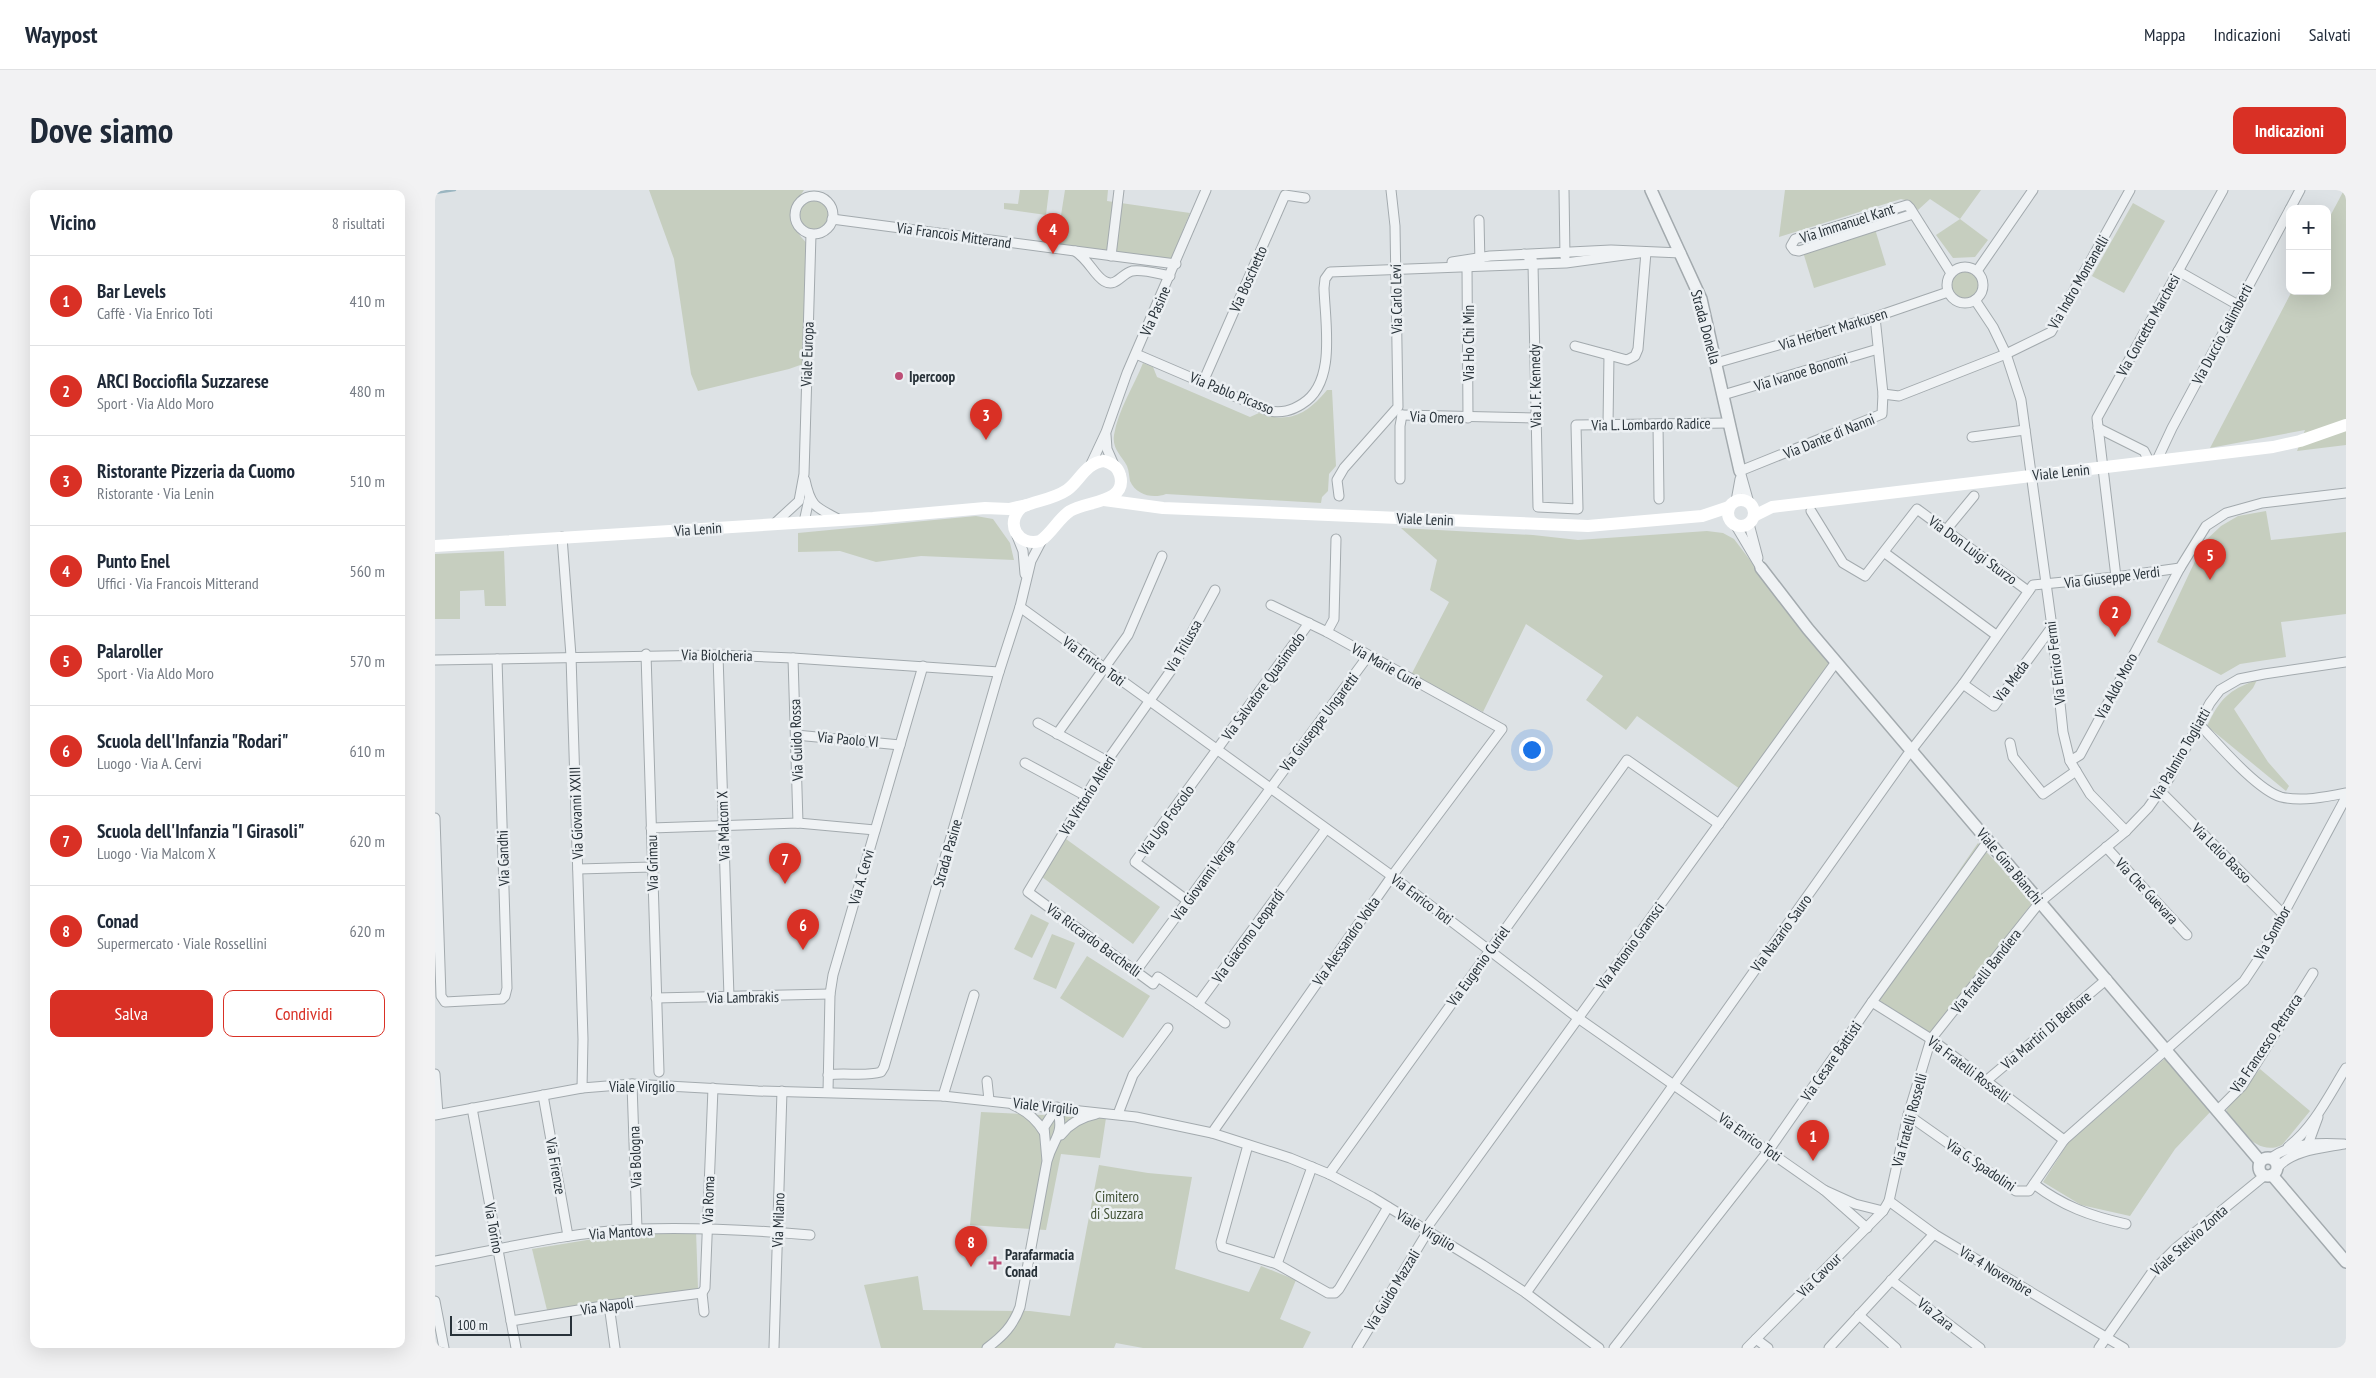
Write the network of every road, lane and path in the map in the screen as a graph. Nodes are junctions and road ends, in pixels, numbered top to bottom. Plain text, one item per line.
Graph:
1 (1119, 190) edge
2 (1206, 190) edge
3 (1391, 190) edge
4 (1564, 190) edge
5 (1651, 190) edge
6 (2033, 190) edge
7 (2130, 190) edge
8 (2223, 190) edge
9 (2300, 190) edge
10 (809, 193) edge
11 (1305, 198) dead end
12 (2292, 205) edge
13 (1913, 214) junction
14 (2286, 216) edge
15 (832, 219) junction
16 (1479, 220) dead end
17 (811, 234) junction
18 (1075, 251) junction
19 (1646, 252) junction
20 (1681, 253) junction
21 (1524, 254) junction
22 (1565, 254) junction
23 (1107, 256) junction
24 (1150, 260) junction
25 (1480, 262) junction
26 (1090, 264) junction
27 (1176, 264) junction
28 (1533, 264) junction
29 (1467, 267) junction
30 (1396, 269) junction
31 (1977, 271) junction
32 (1145, 272) junction
33 (2178, 272) junction
34 (1951, 273) junction
35 (1170, 276) junction
36 (1948, 292) junction
37 (1975, 300) junction
38 (2238, 305) junction
39 (1875, 317) junction
40 (1575, 346) dead end
41 (1878, 349) junction
42 (1136, 354) junction
43 (2006, 354) junction
44 (1609, 355) junction
45 (1717, 364) junction
46 (1203, 382) junction
47 (1883, 394) junction
48 (1723, 395) junction
49 (1898, 396) junction
50 (1400, 411) junction
51 (1883, 411) junction
52 (1468, 418) junction
53 (1535, 418) junction
54 (1729, 423) junction
55 (1608, 425) junction
56 (1659, 425) junction
57 (2346, 425) edge
58 (2098, 428) junction
59 (2025, 430) junction
60 (1106, 432) junction
61 (1972, 437) dead end
62 (2153, 460) junction
63 (1091, 464) junction
64 (2104, 467) junction
65 (1740, 471) junction
66 (1118, 472) junction
67 (2030, 475) junction
68 (1400, 480) dead end
69 (2346, 493) edge
70 (1339, 496) dead end
71 (1974, 496) dead end
72 (804, 500) junction
73 (1104, 500) junction
74 (1659, 500) dead end
75 (1027, 505) junction
76 (1148, 506) junction
77 (1538, 507) joint
78 (1745, 509) junction
79 (961, 511) junction
80 (1811, 512) dead end
81 (1701, 516) junction
82 (840, 520) junction
83 (804, 522) junction
84 (774, 524) junction
85 (1733, 524) junction
86 (1946, 530) junction
87 (1015, 533) junction
88 (562, 537) junction
89 (1335, 539) dead end
90 (1042, 540) junction
91 (435, 546) edge
92 (1885, 553) junction
93 (1162, 556) dead end
94 (1761, 568) junction
95 (2180, 568) junction
96 (2116, 577) junction
97 (1025, 582) junction
98 (2045, 583) junction
99 (1215, 590) dead end
100 (2028, 591) junction
101 (1271, 605) dead end
102 (1020, 607) junction
103 (1309, 623) junction
104 (2052, 626) junction
105 (1327, 632) junction
106 (1995, 635) junction
107 (646, 654) junction
108 (718, 655) junction
109 (571, 656) junction
110 (1368, 656) junction
111 (793, 658) junction
112 (497, 659) junction
113 (435, 660) edge
114 (1836, 662) junction
115 (2346, 662) edge
116 (923, 666) junction
117 (1105, 668) junction
118 (999, 672) junction
119 (1963, 684) junction
120 (1149, 701) junction
121 (1038, 723) dead end
122 (2199, 724) junction
123 (1502, 729) joint
124 (1057, 734) junction
125 (796, 735) junction
126 (2010, 743) dead end
127 (900, 745) junction
128 (1217, 749) junction
129 (1911, 750) junction
130 (1107, 761) junction
131 (2070, 761) junction
132 (1025, 762) dead end
133 (2075, 771) junction
134 (1269, 789) junction
135 (2161, 792) junction
136 (2346, 794) edge
137 (1086, 796) junction
138 (435, 818) edge
139 (798, 822) junction
140 (1719, 824) junction
141 (723, 825) junction
142 (651, 828) junction
143 (1326, 829) junction
144 (875, 830) junction
145 (2126, 831) junction
146 (1988, 841) junction
147 (2106, 847) junction
148 (652, 867) junction
149 (577, 869) junction
150 (1391, 876) junction
151 (1028, 892) joint
152 (1188, 901) junction
153 (2040, 902) junction
154 (2283, 914) junction
155 (2187, 935) dead end
156 (1489, 950) junction
157 (1136, 970) junction
158 (2313, 973) dead end
159 (2107, 979) junction
160 (830, 994) junction
161 (974, 995) dead end
162 (656, 998) junction
163 (729, 998) junction
164 (1871, 1002) junction
165 (1198, 1004) junction
166 (1578, 1018) junction
167 (1225, 1023) dead end
168 (1167, 1028) dead end
169 (1931, 1039) junction
170 (2166, 1049) junction
171 (2346, 1068) edge
172 (659, 1072) dead end
173 (435, 1074) edge
174 (828, 1075) junction
175 (987, 1080) dead end
176 (1986, 1081) junction
177 (1673, 1083) junction
178 (631, 1084) junction
179 (581, 1088) junction
180 (713, 1088) junction
181 (782, 1091) junction
182 (828, 1092) junction
183 (543, 1095) junction
184 (943, 1096) junction
185 (989, 1100) junction
186 (1004, 1101) junction
187 (1057, 1107) junction
188 (472, 1108) junction
189 (2217, 1111) junction
190 (1102, 1112) junction
191 (2319, 1112) junction
192 (437, 1114) edge
193 (1118, 1114) junction
194 (1908, 1115) junction
195 (1211, 1133) junction
196 (1045, 1134) junction
197 (1057, 1139) junction
198 (2064, 1140) junction
199 (2345, 1143) edge
200 (2309, 1144) junction
201 (1247, 1145) junction
202 (1769, 1150) junction
203 (2284, 1150) junction
204 (2294, 1156) junction
205 (1047, 1162) junction
206 (1311, 1167) junction
207 (2269, 1168) junction
208 (1329, 1174) junction
209 (2034, 1184) junction
210 (1824, 1190) junction
211 (1889, 1201) junction
212 (1388, 1207) junction
213 (1883, 1212) junction
214 (2126, 1224) dead end
215 (1867, 1228) junction
216 (637, 1229) junction
217 (707, 1230) junction
218 (1427, 1231) junction
219 (778, 1232) junction
220 (1934, 1234) junction
221 (810, 1235) dead end
222 (568, 1236) junction
223 (498, 1250) junction
224 (435, 1261) edge
225 (2346, 1262) edge
226 (1277, 1264) junction
227 (1891, 1280) junction
228 (702, 1293) junction
229 (1526, 1293) junction
230 (435, 1301) edge
231 (609, 1304) junction
232 (704, 1312) dead end
233 (1859, 1315) junction
234 (511, 1321) junction
235 (2107, 1338) junction
236 (1756, 1339) junction
237 (444, 1348) edge
238 (516, 1348) edge
239 (615, 1348) edge
240 (774, 1348) edge
241 (987, 1348) edge
242 (1357, 1348) edge
243 (1599, 1348) edge
244 (1614, 1348) edge
245 (1747, 1348) edge
246 (1767, 1348) edge
247 (1829, 1348) edge
248 (1896, 1348) edge
249 (1980, 1348) edge
250 (2099, 1348) edge
251 (2124, 1348) edge

1 - 23 street
2 - 27 street, Via Pasine
3 - 30 street, Via Carlo Levi
4 - 22 street
5 - 20 street, Strada Donella
6 - 31 street
7 - 43 street, Via Indro Montanelli
8 - 33 street, Via Concetto Marchesi
9 - 12 street, Via Duccio Galimberti
10 - 15 street
10 - 17 street
11 - 46 street, Via Boschetto
13 - 13 street, Via Immanuel Kant
13 - 34 street, Via Immanuel Kant
14 - 38 street, Via Duccio Galimberti
15 - 17 street
15 - 18 street, Via Francois Mitterand
16 - 25 street
17 - 72 street, Viale Europa
18 - 23 street, Via Francois Mitterand
18 - 26 street
19 - 20 street, Via Pablo Picasso
19 - 22 street, Via Pablo Picasso
19 - 22 street, Via Pablo Picasso
19 - 44 street
20 - 45 street, Strada Donella
21 - 22 street, Via Pablo Picasso
21 - 25 street, Via Pablo Picasso
21 - 28 street
22 - 28 street, Via Pablo Picasso
23 - 24 street, Via Francois Mitterand
23 - 26 street
24 - 27 street, Via Francois Mitterand
24 - 32 street
25 - 28 street, Via Pablo Picasso
25 - 29 street, Via Pablo Picasso
25 - 30 street, Via Pablo Picasso
26 - 32 street
27 - 35 street, Via Pasine
28 - 53 street, Via J. F. Kennedy
29 - 30 street, Via Pablo Picasso
29 - 52 street, Via Ho Chi Min
30 - 46 street, Via Pablo Picasso
30 - 50 street, Via Carlo Levi
31 - 34 street
31 - 37 street
32 - 35 street
33 - 38 street
33 - 58 street, Via Concetto Marchesi
34 - 36 street
35 - 42 street, Via Pasine
36 - 37 street
36 - 39 street, Via Herbert Markusen
37 - 43 street, Via Enrico Fermi
38 - 62 street, Via Duccio Galimberti
39 - 41 street, Via Dante di Nanni
39 - 45 street, Via Herbert Markusen
40 - 44 street
41 - 47 street, Via Dante di Nanni
41 - 48 street, Via Ivanoe Bonomi
42 - 46 street, Via Pablo Picasso
42 - 60 street, Via Pasine
43 - 49 street, Via Indro Montanelli
43 - 59 street, Via Enrico Fermi
44 - 55 street
45 - 48 street, Strada Donella
47 - 49 street
47 - 51 street, Via Dante di Nanni
48 - 54 street, Strada Donella
49 - 51 street
50 - 52 street, Via Omero
50 - 68 street, Via Omero
50 - 70 street
51 - 65 street, Via Dante di Nanni
52 - 53 street, Via Omero
53 - 77 street, Via J. F. Kennedy
54 - 56 street, Via L. Lombardo Radice
54 - 65 street, Strada Donella
55 - 56 street, Via L. Lombardo Radice
55 - 77 street, Via L. Lombardo Radice
56 - 74 street
57 - 62 main road, Viale Lenin
58 - 62 street
58 - 64 street, Via Concetto Marchesi
59 - 61 street
59 - 67 street, Via Enrico Fermi
60 - 63 street, Via Pasine
60 - 66 street
62 - 64 main road, Viale Lenin
63 - 66 main road
63 - 75 main road, Via Lenin
64 - 67 main road, Viale Lenin
64 - 96 street, Via Concetto Marchesi
65 - 78 street
66 - 73 main road
66 - 76 main road
67 - 78 main road, Viale Lenin
67 - 98 street, Via Enrico Fermi
69 - 95 street, Via Aldo Moro
71 - 86 street
72 - 82 street
72 - 83 street
72 - 84 street
73 - 76 main road, Viale Lenin
73 - 90 main road
75 - 79 main road, Via Lenin
75 - 87 main road
76 - 81 main road, Viale Lenin
78 - 81 main road, Viale Lenin
78 - 85 main road, Viale Lenin
78 - 85 main road
78 - 94 street
79 - 82 main road, Via Lenin
79 - 87 main road, Via Lenin
80 - 92 street
81 - 85 main road, Viale Lenin
82 - 83 main road, Via Lenin
83 - 84 main road, Via Lenin
84 - 88 main road, Via Lenin
85 - 94 street
86 - 92 street, Via Don Luigi Sturzo
86 - 100 street, Via Don Luigi Sturzo
87 - 90 main road
87 - 97 street
88 - 91 main road, Via Lenin
88 - 109 street, Via Giovanni XXIII
89 - 105 street
90 - 97 street
92 - 106 street
93 - 117 street
94 - 114 street, Viale Gina Bianchi
95 - 96 street, Via Giuseppe Verdi
95 - 131 street, Via Aldo Moro
96 - 98 street, Via Giuseppe Verdi
97 - 102 street, Strada Pasine
98 - 100 street, Via Nazario Sauro
98 - 104 street, Via Enrico Fermi
99 - 120 street, Via Trilussa
100 - 106 street, Via Nazario Sauro
101 - 103 street, Via Marie Curie
102 - 117 street, Via Enrico Toti
102 - 118 street, Strada Pasine
103 - 105 street, Via Marie Curie
103 - 128 street, Via Salvatore Quasimodo
104 - 119 street, Via Meda
104 - 131 street, Via Enrico Fermi
105 - 110 street, Via Marie Curie
106 - 119 street, Via Nazario Sauro
107 - 108 street, Via Biolcheria
107 - 109 street, Via Biolcheria
107 - 142 street, Via Grimau
108 - 111 street, Via Biolcheria
108 - 141 street, Via Malcom X
109 - 112 street, Via Biolcheria
109 - 149 street, Via Giovanni XXIII
110 - 123 street, Via Marie Curie
110 - 134 street, Via Giuseppe Ungaretti
111 - 116 street, Via Biolcheria
111 - 125 street, Via Guido Rossa
112 - 113 street, Via Biolcheria
112 - 138 street, Via Gandhi
114 - 129 street, Viale Gina Bianchi
114 - 140 street, Via Antonio Gramsci
115 - 122 street, Via Palmiro Togliatti
116 - 118 street, Via Biolcheria
116 - 127 street, Via A. Cervi
117 - 120 street, Via Enrico Toti
117 - 124 street
118 - 174 street, Strada Pasine
119 - 129 street, Via Nazario Sauro
120 - 128 street, Via Enrico Toti
120 - 130 street, Via Vittorio Alfieri
121 - 124 street
122 - 135 street, Via Palmiro Togliatti
122 - 136 street
123 - 150 street, Via Alessandro Volta
124 - 130 street
125 - 127 street, Via Paolo VI
125 - 139 street, Via Guido Rossa
126 - 133 street
127 - 144 street, Via A. Cervi
128 - 134 street, Via Enrico Toti
128 - 152 street, Via Ugo Foscolo
129 - 146 street, Viale Gina Bianchi
129 - 177 street, Via Nazario Sauro
130 - 137 street, Via Vittorio Alfieri
131 - 133 street, Via Enrico Fermi
132 - 137 street
133 - 145 street, Via Enrico Fermi
134 - 143 street, Via Enrico Toti
134 - 152 street, Via Giovanni Verga
135 - 145 street, Via Palmiro Togliatti
135 - 154 street, Via Lelio Basso
136 - 154 street, Via Sombor
137 - 151 street, Via Vittorio Alfieri
139 - 141 street
139 - 144 street
140 - 156 street, Via Eugenio Curiel
140 - 166 street, Via Antonio Gramsci
141 - 142 street
141 - 163 street, Via Malcom X
142 - 148 street, Via Grimau
143 - 150 street, Via Enrico Toti
143 - 165 street, Via Giacomo Leopardi
144 - 160 street, Via A. Cervi
145 - 147 street, Via Palmiro Togliatti
146 - 153 street, Viale Gina Bianchi
146 - 164 street, Via Cesare Battisti
147 - 153 street, Via Palmiro Togliatti
147 - 155 street, Via Che Guevara
148 - 149 street
148 - 162 street, Via Grimau
149 - 179 street, Via Giovanni XXIII
150 - 156 street, Via Enrico Toti
150 - 195 street, Via Alessandro Volta
151 - 157 street, Via Riccardo Bacchelli
152 - 157 street, Via Giovanni Verga
153 - 159 street, Viale Gina Bianchi
153 - 169 street, Via fratelli Bandiera
154 - 170 street, Via Sombor
156 - 166 street, Via Enrico Toti
156 - 208 street, Via Eugenio Curiel
157 - 165 street, Via Riccardo Bacchelli
158 - 189 street, Via Francesco Petrarca
159 - 170 street, Viale Gina Bianchi
159 - 176 street, Via Martiri Di Belfiore
160 - 163 street, Via Lambrakis
160 - 174 street, Via A. Cervi
161 - 184 street
162 - 163 street, Via Lambrakis
162 - 172 street, Via Grimau
164 - 169 street, Via Fratelli Rosselli
164 - 202 street, Via Cesare Battisti
165 - 167 street
166 - 177 street, Via Enrico Toti
166 - 218 street, Via Antonio Gramsci
168 - 193 street
169 - 176 street, Via Fratelli Rosselli
169 - 194 street, Via fratelli Rosselli
170 - 189 street, Viale Gina Bianchi
170 - 198 street, Via Sombor
171 - 191 street
173 - 192 street
174 - 182 street, Via A. Cervi
175 - 185 street
176 - 198 street, Via Fratelli Rosselli
177 - 202 street, Via Enrico Toti
177 - 229 street, Via Nazario Sauro
178 - 179 street, Viale Virgilio
178 - 180 street, Viale Virgilio
178 - 216 street, Via Bologna
179 - 183 street, Viale Virgilio
180 - 181 street, Viale Virgilio
180 - 217 street, Via Roma
181 - 182 street, Viale Virgilio
181 - 219 street, Via Milano
182 - 184 street, Viale Virgilio
183 - 188 street, Viale Virgilio
183 - 222 street, Via Firenze
184 - 185 street, Viale Virgilio
185 - 186 street, Viale Virgilio
186 - 187 street, Viale Virgilio
186 - 196 street
187 - 190 street, Viale Virgilio
187 - 196 street
187 - 197 street
188 - 192 street, Viale Virgilio
188 - 223 street, Via Torino
189 - 207 street, Viale Gina Bianchi
190 - 193 street, Viale Virgilio
190 - 197 street
191 - 200 street
191 - 203 street
193 - 195 street, Viale Virgilio
194 - 209 street, Via G. Spadolini
194 - 211 street, Via fratelli Rosselli
195 - 201 street, Viale Virgilio
196 - 205 street
197 - 205 street
198 - 209 street, Via G. Spadolini
199 - 200 street, Viale Stelvio Zonta
199 - 204 street, Viale Stelvio Zonta
200 - 203 street, Viale Stelvio Zonta
200 - 204 street
201 - 206 street, Viale Virgilio
201 - 226 street
202 - 210 street, Via Enrico Toti
202 - 244 street, Via Cesare Battisti
203 - 207 street, Viale Stelvio Zonta
204 - 207 street, Viale Stelvio Zonta
205 - 241 street
206 - 208 street, Viale Virgilio
206 - 226 street
207 - 225 street, Viale Gina Bianchi
207 - 235 street, Viale Stelvio Zonta
208 - 212 street, Viale Virgilio
209 - 214 street
210 - 213 street, Via Enrico Toti
210 - 215 street, Via Enrico Toti
211 - 213 street, Via Cavour
211 - 220 street, Via 4 Novembre
212 - 218 street, Viale Virgilio
212 - 226 street
213 - 215 street, Via Cavour
215 - 236 street, Via Cavour
216 - 217 street, Via Mantova
216 - 222 street, Via Mantova
217 - 219 street, Via Mantova
217 - 228 street, Via Roma
218 - 229 street, Viale Virgilio
218 - 242 street, Via Guido Mazzali
219 - 221 street, Via Mantova
219 - 240 street, Via Milano
220 - 227 street
220 - 235 street, Via 4 Novembre
222 - 223 street, Via Mantova
223 - 224 street, Via Mantova
223 - 234 street, Via Torino
227 - 233 street
227 - 249 street, Via Zara
228 - 231 street, Via Napoli
228 - 232 street, Via Roma
229 - 243 street, Viale Virgilio
230 - 237 street
231 - 234 street, Via Napoli
231 - 239 street
233 - 247 street
233 - 248 street
234 - 238 street, Via Torino
235 - 250 street, Viale Stelvio Zonta
235 - 251 street, Via 4 Novembre
236 - 245 street, Via Cavour
236 - 246 street

